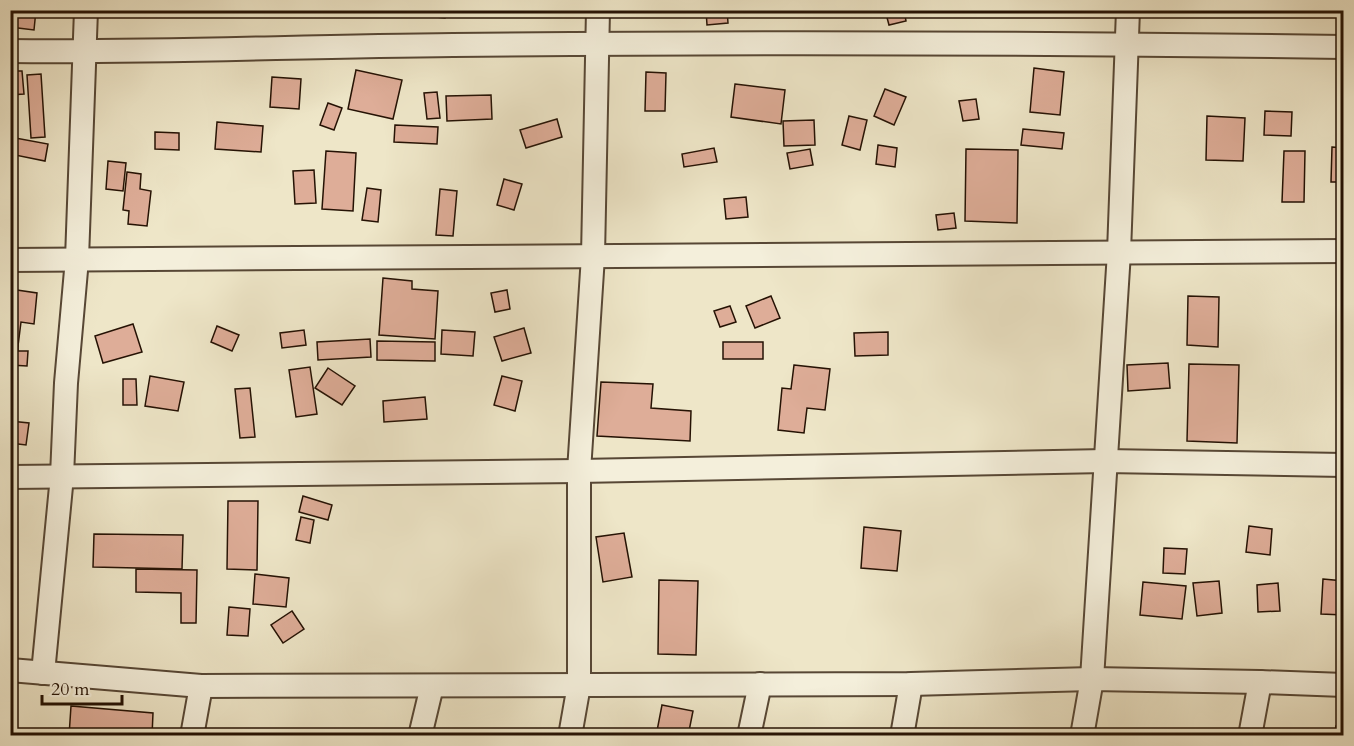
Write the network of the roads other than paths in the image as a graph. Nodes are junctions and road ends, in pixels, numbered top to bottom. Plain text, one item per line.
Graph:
1 (86, 10) edge
2 (598, 10) edge
3 (1128, 10) edge
4 (598, 44) junction
5 (1127, 44) junction
6 (1344, 47) edge
7 (10, 51) edge
8 (85, 52) junction
9 (1344, 251) edge
10 (1119, 252) junction
11 (593, 255) junction
12 (77, 259) junction
13 (10, 260) edge
14 (1106, 461) junction
15 (1344, 465) edge
16 (579, 471) junction
17 (62, 476) junction
18 (10, 477) edge
19 (10, 670) edge
20 (43, 673) junction
21 (1092, 679) junction
22 (1260, 682) junction
23 (760, 684) junction
24 (911, 684) junction
25 (579, 685) junction
26 (201, 686) junction
27 (1344, 686) edge
28 (432, 687) junction
29 (192, 735) edge
30 (420, 735) edge
31 (570, 735) edge
32 (749, 735) edge
33 (902, 735) edge
34 (1082, 735) edge
35 (1250, 735) edge

1 - 8 street
2 - 4 street
3 - 5 street
4 - 5 street
4 - 8 street
4 - 11 street
5 - 6 street
5 - 10 street
7 - 8 street
8 - 12 street
9 - 10 street
10 - 11 street
10 - 14 street
11 - 12 street
11 - 16 street
12 - 13 street
12 - 17 street
14 - 15 street
14 - 16 street
14 - 21 street
16 - 17 street
16 - 25 street
17 - 18 street
17 - 20 street
19 - 20 street
20 - 26 street
21 - 22 street
21 - 24 street
21 - 34 street
22 - 27 street
22 - 35 street
23 - 24 street
23 - 25 street
23 - 32 street
24 - 33 street
25 - 28 street
25 - 31 street
26 - 28 street
26 - 29 street
28 - 30 street

